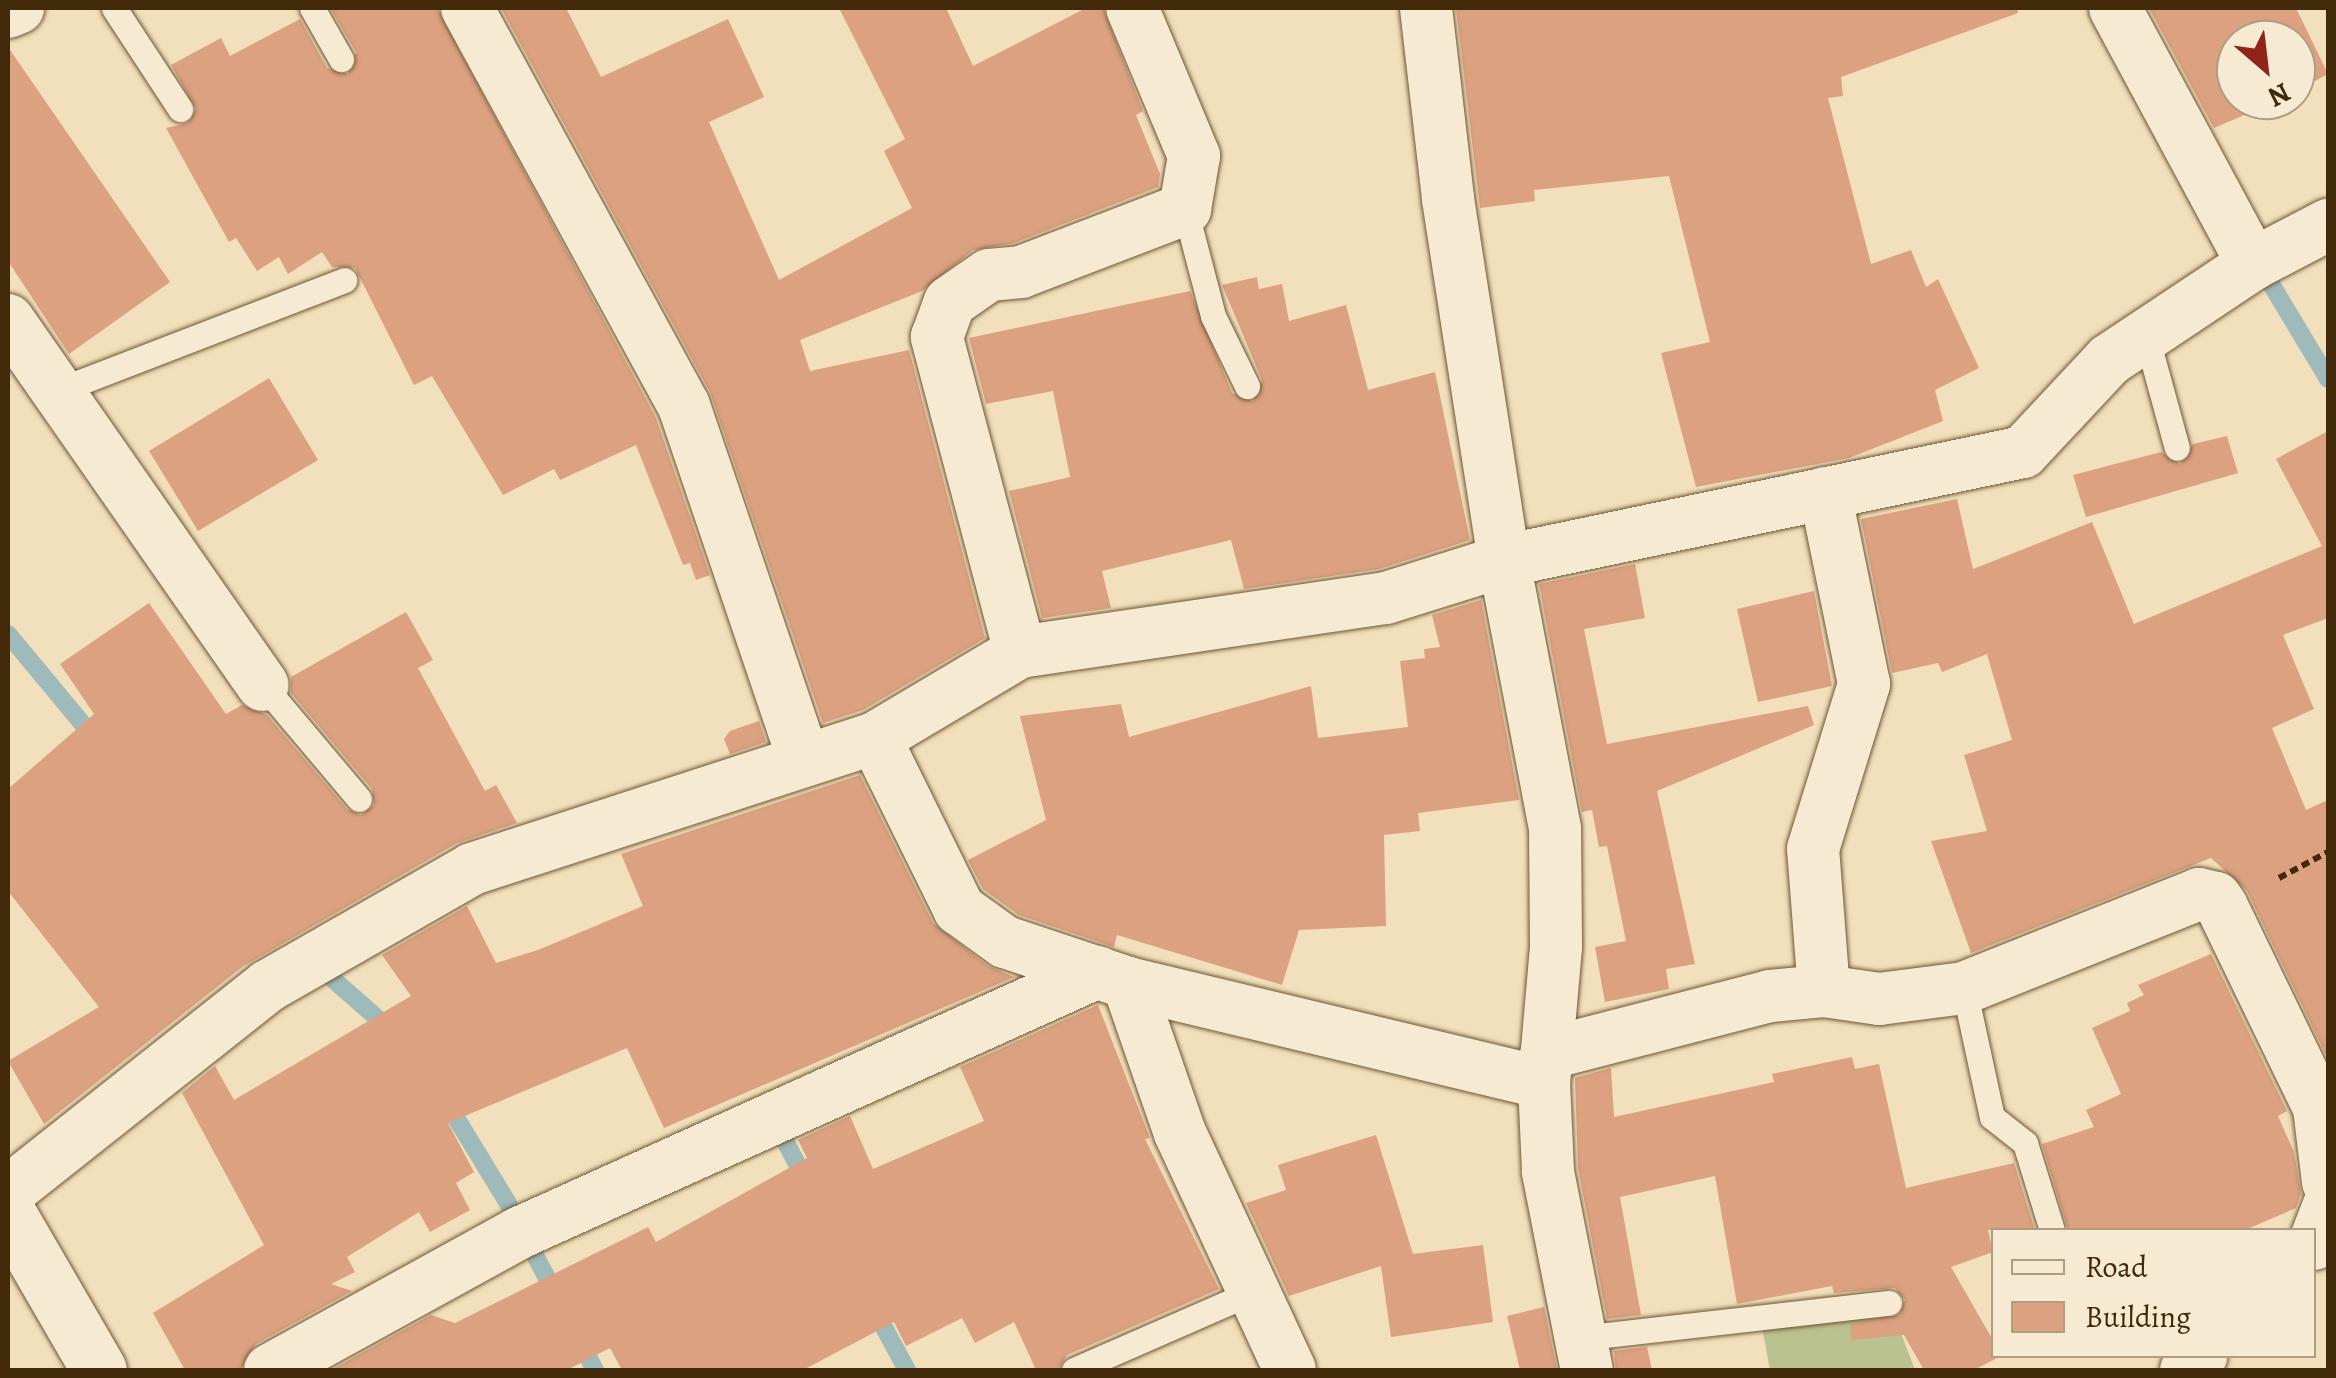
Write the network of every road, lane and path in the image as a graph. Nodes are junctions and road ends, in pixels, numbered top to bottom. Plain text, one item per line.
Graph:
1 (18, 8) edge
2 (114, 8) edge
3 (312, 8) edge
4 (467, 8) edge
5 (1132, 8) edge
6 (1426, 8) edge
7 (2114, 8) edge
8 (8, 12) edge
9 (342, 58) dead end
10 (180, 109) dead end
11 (1186, 209) junction
12 (2328, 226) edge
13 (2253, 264) junction
14 (344, 280) dead end
15 (8, 320) edge
16 (2146, 336) junction
17 (1248, 386) dead end
18 (57, 391) junction
19 (2177, 448) dead end
20 (1826, 493) junction
21 (1504, 561) junction
22 (1020, 652) junction
23 (264, 685) joint
24 (874, 738) junction
25 (803, 758) junction
26 (359, 799) dead end
27 (2328, 852) edge
28 (2279, 878) dead end
29 (1113, 978) junction
30 (1964, 988) junction
31 (1824, 991) junction
32 (1545, 1068) junction
33 (2324, 1107) edge
34 (2328, 1182) edge
35 (8, 1192) edge
36 (2051, 1228) edge
37 (14, 1240) edge
38 (1250, 1293) junction
39 (1889, 1303) dead end
40 (1584, 1354) edge
41 (99, 1370) edge
42 (270, 1370) edge
43 (1074, 1370) edge
44 (1290, 1370) edge

1 - 8 street
2 - 10 lane
3 - 9 lane
4 - 25 street
5 - 11 street
6 - 21 street
7 - 13 street
11 - 17 lane
11 - 22 street
12 - 13 street
13 - 16 street
14 - 18 lane
15 - 18 street
16 - 19 lane
16 - 20 street
18 - 23 street
20 - 21 street
20 - 31 street
21 - 22 street
21 - 32 street
22 - 24 street
23 - 26 lane
24 - 25 street
24 - 29 street
25 - 35 street
27 - 28 path
29 - 32 street
29 - 38 street
29 - 42 street
30 - 31 street
30 - 33 street
30 - 36 lane
31 - 32 street
32 - 40 street
33 - 34 street
37 - 41 main road
38 - 43 lane
38 - 44 street
39 - 40 lane

